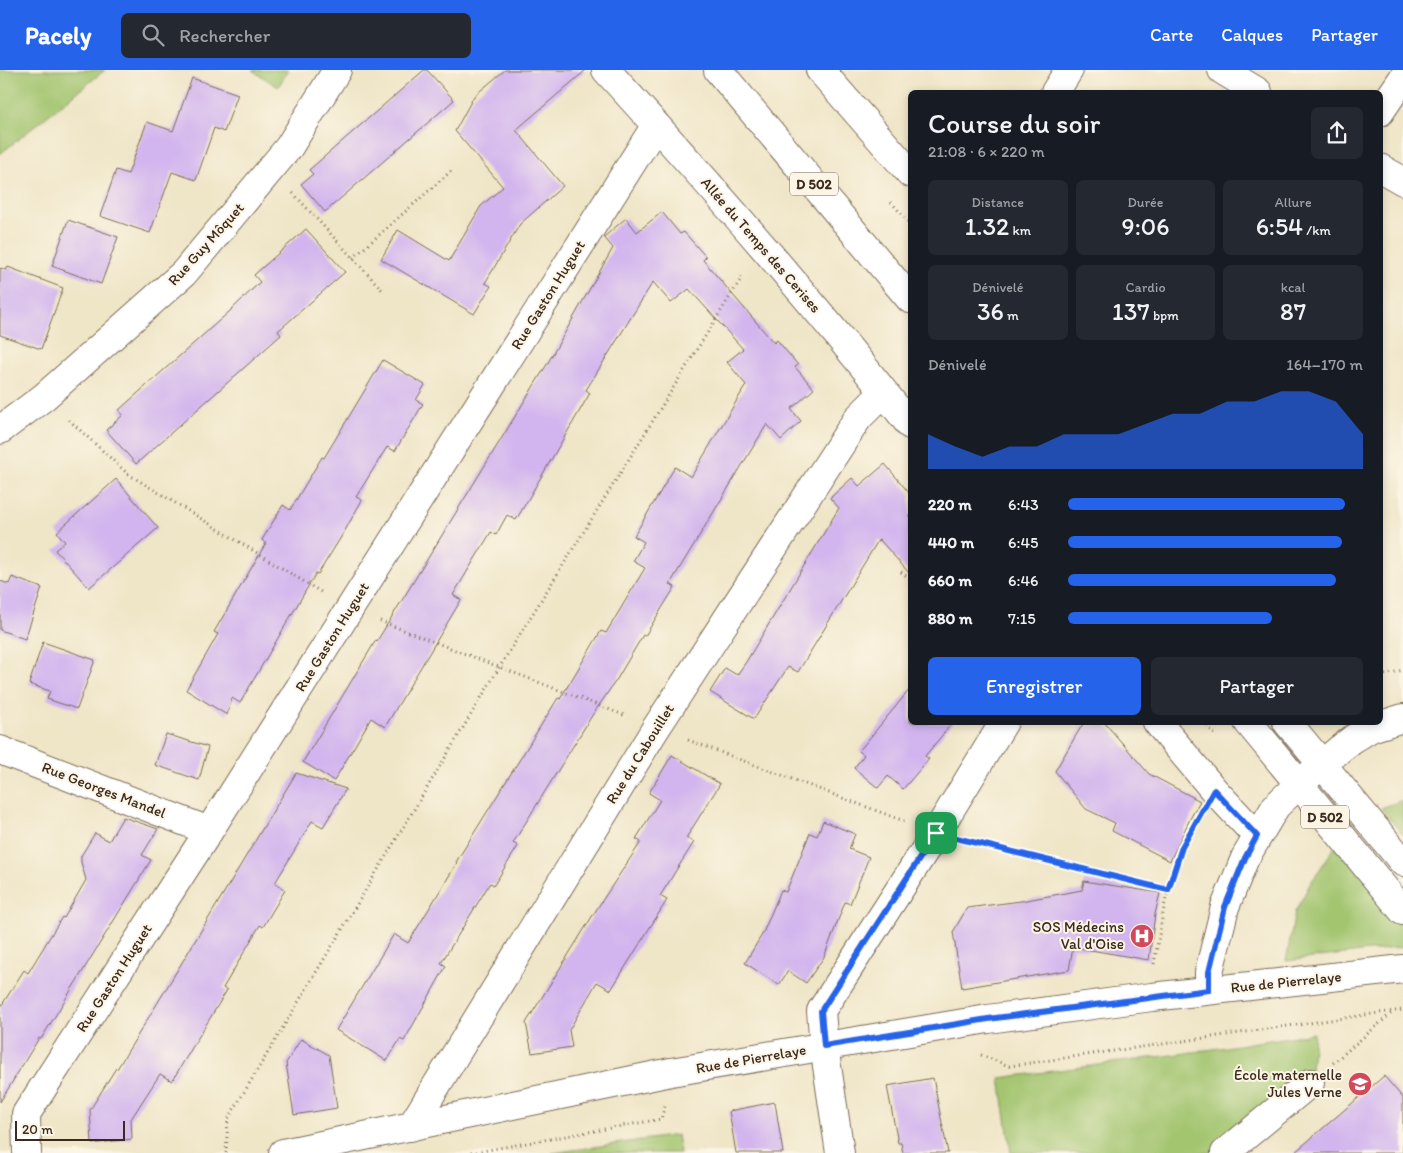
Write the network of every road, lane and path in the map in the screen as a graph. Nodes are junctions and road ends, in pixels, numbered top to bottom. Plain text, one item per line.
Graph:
1 (337, 70) edge
2 (606, 70) edge
3 (718, 70) edge
4 (820, 70) edge
5 (1069, 70) edge
6 (1222, 70) edge
7 (1403, 78) edge
8 (1056, 90) edge
9 (1255, 90) edge
10 (1383, 108) edge
11 (656, 125) junction
12 (271, 168) junction
13 (1383, 170) edge
14 (451, 171) dead end
15 (908, 171) edge
16 (1403, 181) edge
17 (762, 245) junction
18 (353, 258) junction
19 (384, 292) dead end
20 (908, 297) edge
21 (884, 392) junction
22 (44, 397) junction
23 (908, 422) edge
24 (0, 430) edge
25 (901, 572) dead end
26 (908, 577) edge
27 (350, 609) junction
28 (499, 668) junction
29 (1403, 670) edge
30 (1383, 675) edge
31 (1403, 718) edge
32 (1383, 722) edge
33 (1002, 725) edge
34 (1160, 725) edge
35 (1250, 725) edge
36 (1289, 725) edge
37 (1368, 725) edge
38 (656, 728) junction
39 (0, 750) edge
40 (1322, 765) junction
41 (1298, 785) junction
42 (1214, 790) junction
43 (209, 831) junction
44 (936, 833) junction
45 (1257, 836) junction
46 (1403, 862) edge
47 (1168, 890) junction
48 (1403, 911) edge
49 (1403, 969) edge
50 (1209, 990) junction
51 (1152, 997) junction
52 (1403, 1010) edge
53 (1394, 1011) junction
54 (824, 1046) junction
55 (975, 1053) dead end
56 (1310, 1082) joint
57 (411, 1127) junction
58 (27, 1153) edge
59 (226, 1153) edge
60 (283, 1153) edge
61 (840, 1153) edge
62 (1225, 1153) edge

1 - 12 street, Rue Guy Môquet
2 - 11 street, Allée du Temps des Cerises
3 - 20 street, D 502
4 - 15 street
5 - 8 street
6 - 9 street
7 - 10 street
11 - 17 street, Allée du Temps des Cerises
11 - 27 street, Rue Gaston Huguet
12 - 18 path
12 - 22 street, Rue Guy Môquet
13 - 16 street
14 - 18 path
17 - 21 street, Allée du Temps des Cerises
17 - 28 path
18 - 19 path
21 - 23 street, Allée du Temps des Cerises
21 - 38 street, Rue du Cabouillet
22 - 24 street, Rue Guy Môquet
22 - 27 path
25 - 26 path
27 - 28 path
27 - 43 street, Rue Gaston Huguet
28 - 38 path
28 - 59 path
29 - 30 path
31 - 32 street
33 - 44 street
34 - 42 street
35 - 41 street, D 502
36 - 40 street, D 502
37 - 40 street
38 - 44 path
38 - 57 street, Rue du Cabouillet
39 - 43 street, Rue Georges Mandel
40 - 41 street
40 - 46 street, D 502
41 - 45 street
41 - 48 street, D 502
42 - 45 street
42 - 47 path
43 - 58 street, Rue Gaston Huguet
44 - 47 path
44 - 54 street
45 - 50 street
47 - 51 path
49 - 50 street, Rue de Pierrelaye
50 - 51 street, Rue de Pierrelaye
51 - 54 street, Rue de Pierrelaye
52 - 53 path
53 - 55 path
53 - 56 path
54 - 57 street, Rue de Pierrelaye
54 - 61 street
56 - 62 street
57 - 60 street, Rue de Pierrelaye

